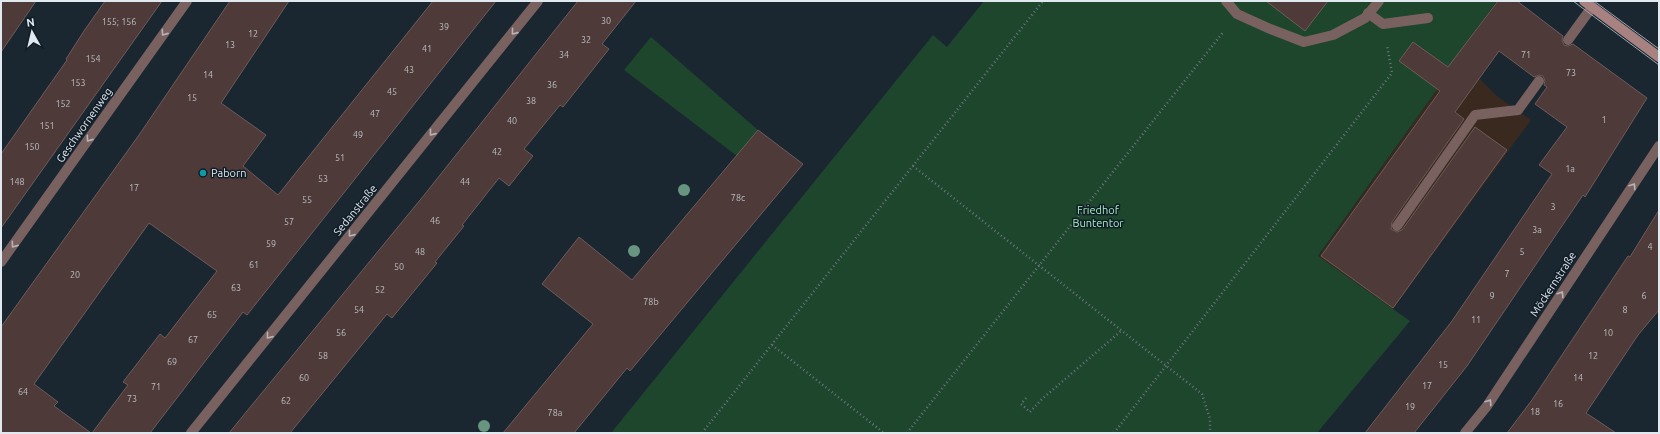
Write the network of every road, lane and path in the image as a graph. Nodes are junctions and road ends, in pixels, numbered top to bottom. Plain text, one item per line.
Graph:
1 (187, 1) edge
2 (538, 1) edge
3 (1043, 1) edge
4 (1226, 1) edge
5 (1379, 1) edge
6 (1588, 4) edge
7 (1368, 13) junction
8 (1237, 14) junction
9 (1428, 18) dead end
10 (1383, 24) junction
11 (1568, 40) dead end
12 (1659, 56) edge
13 (1539, 81) dead end
14 (1659, 146) edge
15 (913, 166) junction
16 (1396, 226) dead end
17 (1, 262) edge
18 (1039, 266) junction
19 (1121, 331) junction
20 (772, 345) junction
21 (1166, 366) junction
22 (1026, 398) dead end
23 (191, 433) edge
24 (702, 433) edge
25 (884, 433) edge
26 (907, 433) edge
27 (1114, 433) edge
28 (1210, 433) edge
29 (1465, 433) edge

1 -> 17 street, Geschwornenweg
2 -> 23 street, Sedanstraße
3 - 15 path
4 - 8 street
5 - 7 street
6 - 11 street
6 - 12 street
7 - 8 street
7 - 10 street
8 - 18 path
9 - 10 street
10 - 21 path
13 - 16 street
29 -> 14 street, Möckernstraße
15 - 18 path
15 - 20 path
18 - 19 path
18 - 26 path
19 - 21 path
19 - 22 path
20 - 24 path
20 - 25 path
21 - 27 path
21 - 28 path

